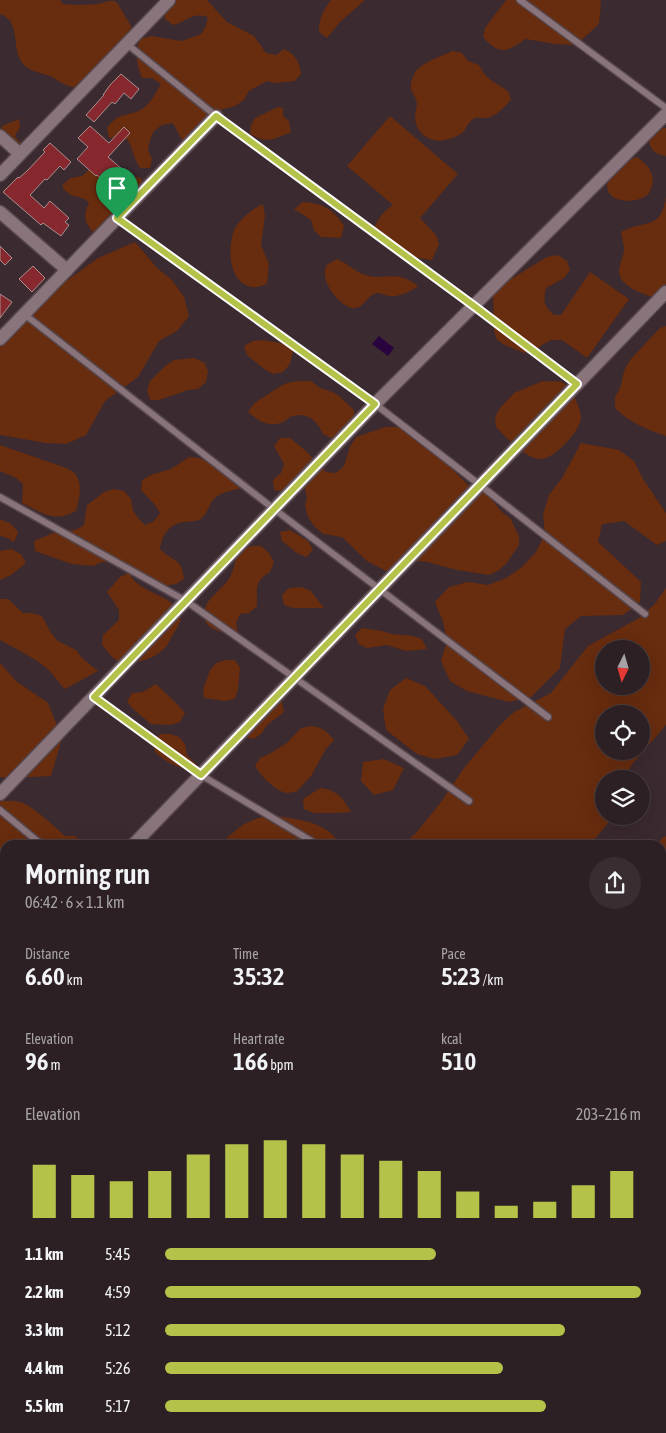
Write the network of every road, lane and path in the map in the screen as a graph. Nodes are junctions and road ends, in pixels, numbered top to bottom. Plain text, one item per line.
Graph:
1 (169, 0) edge
2 (520, 0) edge
3 (127, 44) junction
4 (666, 108) edge
5 (666, 114) edge
6 (216, 116) junction
7 (0, 136) edge
8 (20, 154) junction
9 (0, 175) edge
10 (0, 212) edge
11 (117, 218) junction
12 (67, 270) junction
13 (666, 292) edge
14 (474, 306) junction
15 (24, 314) junction
16 (0, 339) edge
17 (577, 384) junction
18 (375, 404) junction
19 (480, 485) junction
20 (0, 497) edge
21 (274, 509) junction
22 (380, 589) junction
23 (186, 600) junction
24 (644, 614) dead end
25 (295, 677) junction
26 (94, 697) junction
27 (548, 717) dead end
28 (201, 775) junction
29 (0, 794) edge
30 (469, 801) dead end
31 (0, 810) edge
32 (36, 840) edge
33 (138, 840) edge
34 (310, 840) edge

1 - 3 street
2 - 4 lane
3 - 6 lane
3 - 8 street
5 - 14 street
6 - 11 street
6 - 14 lane
7 - 8 street
8 - 9 street
10 - 12 street
11 - 12 street
11 - 18 lane
12 - 15 street
13 - 17 street
14 - 17 lane
14 - 18 street
15 - 16 street
15 - 21 lane
17 - 19 street
18 - 19 lane
18 - 21 street
19 - 22 street
19 - 24 lane
20 - 23 lane
21 - 22 lane
21 - 23 street
22 - 25 street
22 - 27 lane
23 - 25 lane
23 - 26 street
25 - 28 street
25 - 30 lane
26 - 28 lane
26 - 29 street
28 - 33 street
28 - 34 lane
31 - 32 lane

